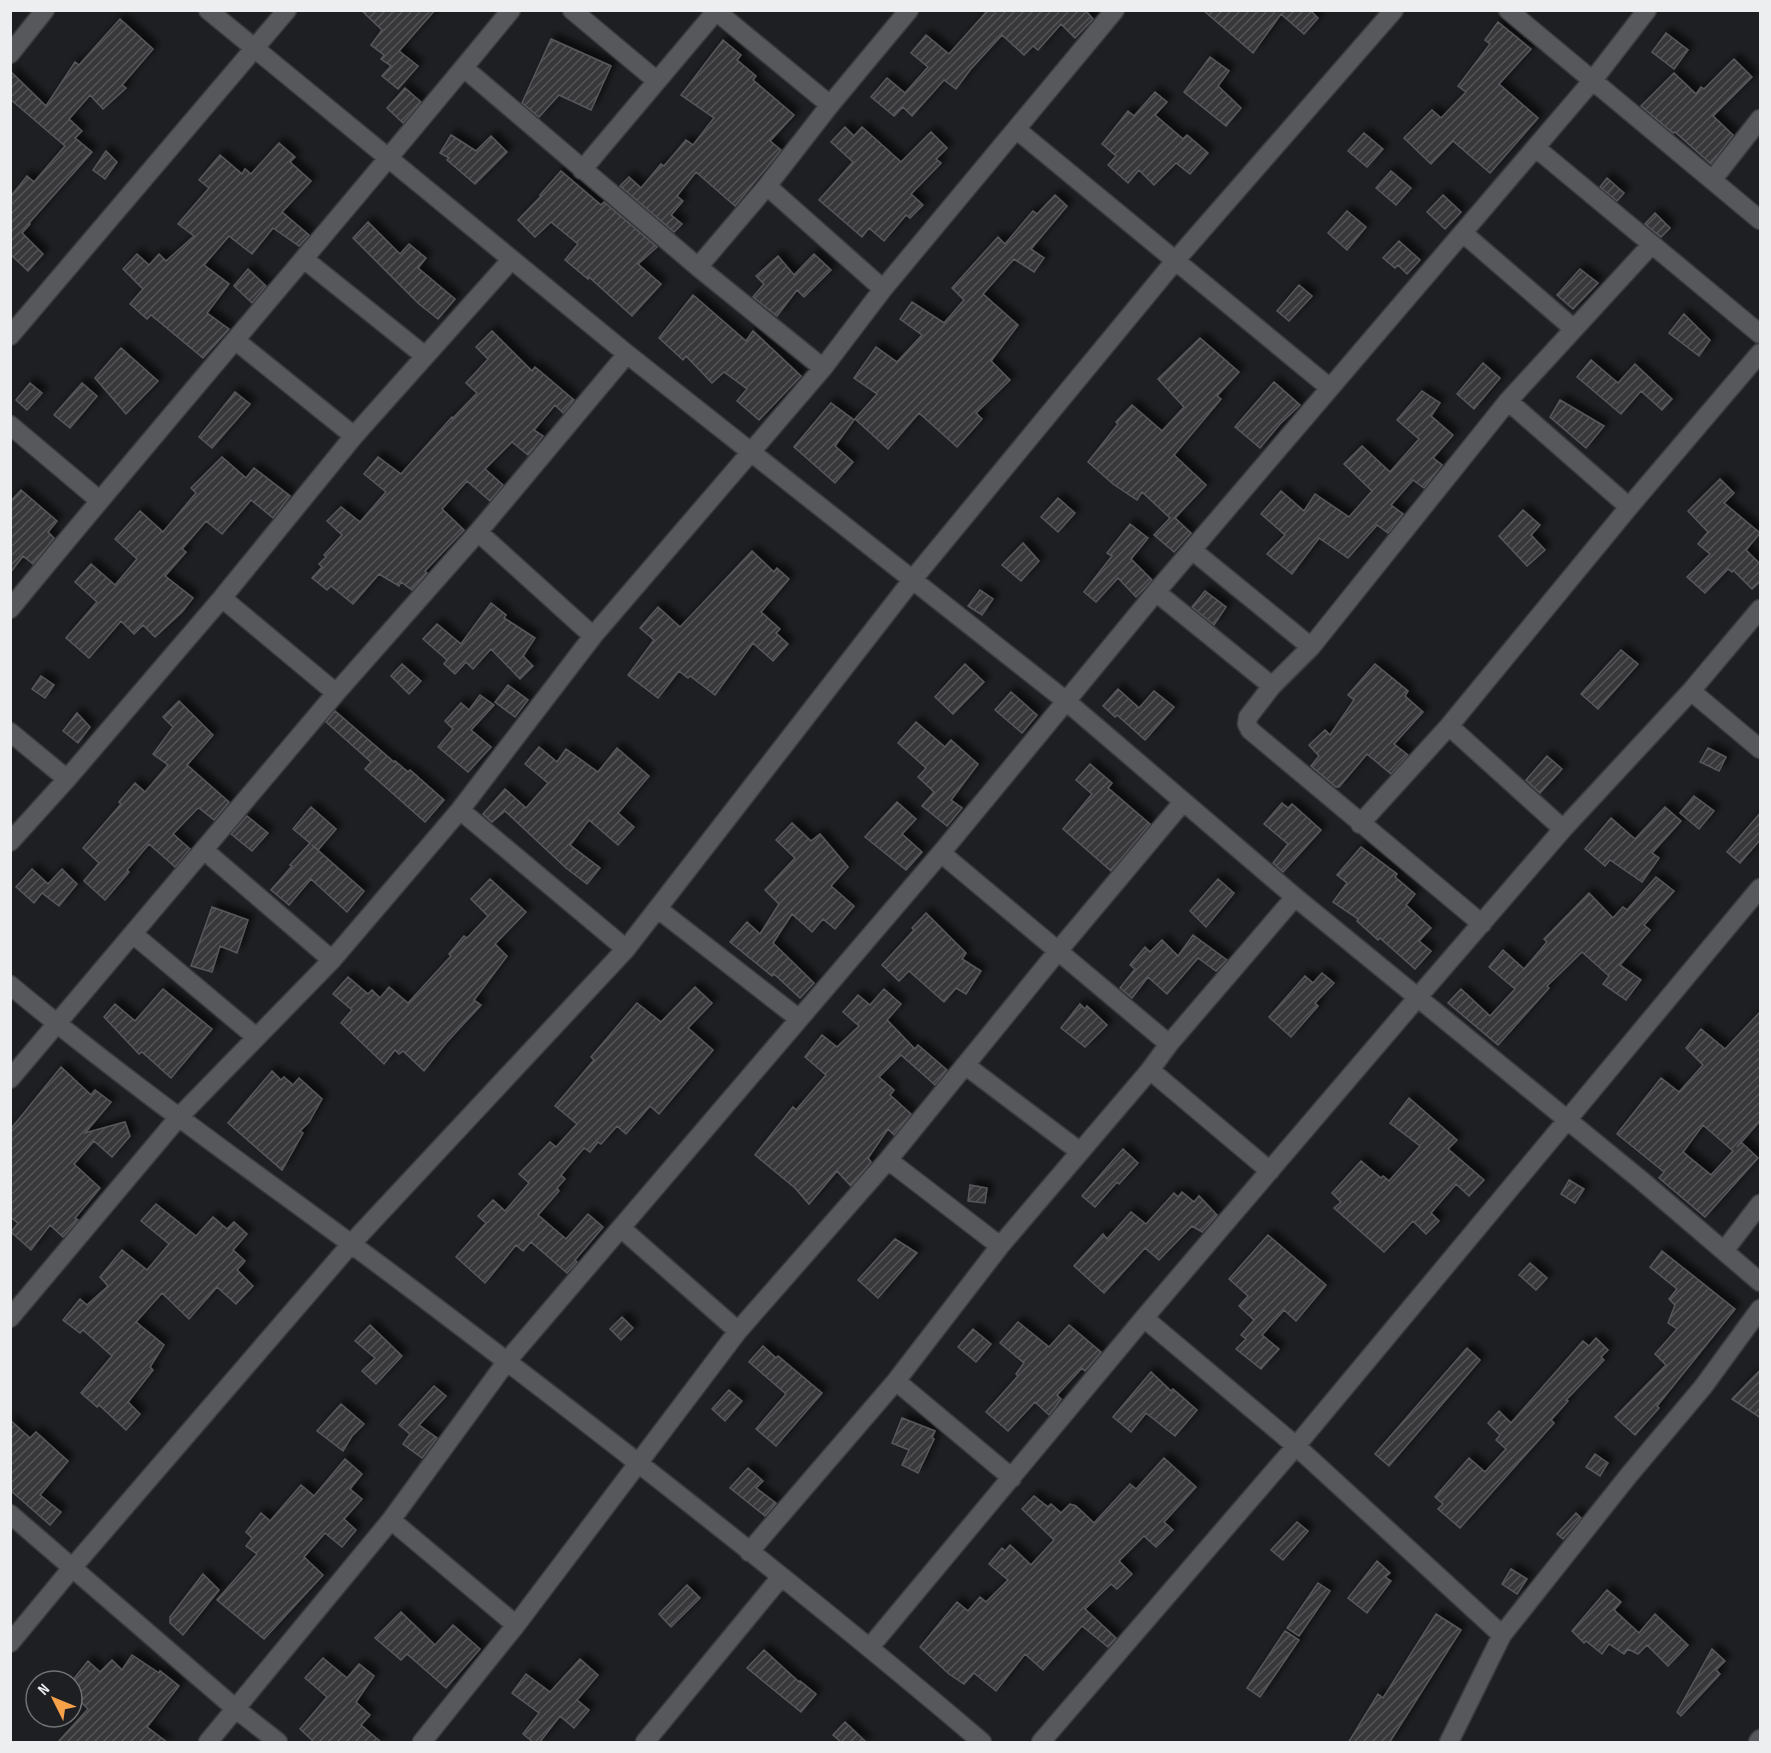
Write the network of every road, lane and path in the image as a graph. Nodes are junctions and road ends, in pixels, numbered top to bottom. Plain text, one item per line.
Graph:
1 (45, 10) edge
2 (208, 10) edge
3 (287, 10) edge
4 (511, 10) edge
5 (572, 10) edge
6 (909, 10) edge
7 (1116, 10) edge
8 (1394, 10) edge
9 (1508, 10) edge
10 (1647, 10) edge
11 (717, 11) edge
12 (255, 49) junction
13 (10, 54) edge
14 (464, 68) junction
15 (1593, 80) junction
16 (657, 81) junction
17 (830, 105) junction
18 (1761, 119) edge
19 (1017, 130) junction
20 (1536, 148) junction
21 (389, 160) junction
22 (582, 170) junction
23 (1713, 179) junction
24 (767, 186) junction
25 (1761, 220) edge
26 (1463, 233) junction
27 (1652, 244) junction
28 (304, 259) junction
29 (511, 260) junction
30 (1175, 261) junction
31 (698, 267) junction
32 (883, 289) junction
33 (1574, 329) junction
34 (1761, 334) edge
35 (10, 336) edge
36 (236, 340) junction
37 (1761, 353) edge
38 (627, 354) junction
39 (425, 356) junction
40 (823, 368) junction
41 (1330, 388) junction
42 (1508, 401) junction
43 (10, 426) edge
44 (354, 436) junction
45 (750, 453) junction
46 (99, 500) junction
47 (1629, 507) junction
48 (478, 532) junction
49 (1192, 550) junction
50 (912, 579) junction
51 (1156, 592) junction
52 (222, 598) junction
53 (10, 609) edge
54 (1761, 609) edge
55 (593, 636) junction
56 (1311, 647) junction
57 (1272, 686) junction
58 (1691, 691) junction
59 (336, 693) junction
60 (1066, 700) junction
61 (1449, 726) junction
62 (10, 732) edge
63 (1761, 749) edge
64 (67, 779) junction
65 (1183, 802) junction
66 (460, 810) junction
67 (1360, 824) junction
68 (1563, 830) junction
69 (10, 842) edge
70 (205, 850) junction
71 (941, 853) junction
72 (1761, 888) edge
73 (1295, 897) junction
74 (658, 909) junction
75 (1482, 924) junction
76 (134, 934) junction
77 (626, 949) junction
78 (1058, 951) junction
79 (332, 960) junction
80 (10, 985) edge
81 (1418, 997) junction
82 (798, 1018) junction
83 (57, 1024) junction
84 (256, 1037) junction
85 (1169, 1044) junction
86 (965, 1065) junction
87 (1150, 1070) junction
88 (10, 1079) edge
89 (178, 1118) junction
90 (1566, 1119) junction
91 (1079, 1151) junction
92 (888, 1160) junction
93 (1270, 1171) junction
94 (1761, 1204) edge
95 (621, 1228) junction
96 (351, 1244) junction
97 (1000, 1246) junction
98 (1724, 1251) junction
99 (1761, 1282) edge
100 (1761, 1310) edge
101 (10, 1318) edge
102 (1144, 1318) junction
103 (738, 1331) junction
104 (507, 1361) junction
105 (896, 1381) junction
106 (1296, 1446) junction
107 (638, 1462) junction
108 (1012, 1478) junction
109 (10, 1514) edge
110 (391, 1520) junction
111 (749, 1552) junction
112 (72, 1568) junction
113 (781, 1577) junction
114 (516, 1625) junction
115 (1502, 1635) junction
116 (10, 1643) edge
117 (870, 1647) junction
118 (236, 1709) junction
119 (1761, 1739) edge
120 (208, 1743) edge
121 (278, 1743) edge
122 (422, 1743) edge
123 (645, 1743) edge
124 (982, 1743) edge
125 (1041, 1743) edge
126 (1449, 1743) edge
127 (1758, 1743) edge

1 - 13 street
2 - 12 street
3 - 12 street
4 - 14 street
5 - 16 street
6 - 17 street
7 - 19 street
8 - 30 street
9 - 15 street
10 - 15 street
11 - 16 street
11 - 17 street
12 - 21 street
12 - 35 street
14 - 21 street
14 - 22 street
15 - 20 street
15 - 23 street
16 - 22 street
17 - 24 street
18 - 23 street
19 - 30 street
19 - 32 street
20 - 26 street
20 - 27 street
21 - 28 street
21 - 29 street
22 - 31 street
23 - 25 street
24 - 31 street
24 - 32 street
26 - 33 street
26 - 41 street
27 - 33 street
27 - 34 street
28 - 36 street
28 - 39 street
29 - 38 street
29 - 39 street
30 - 41 street
30 - 50 street
31 - 40 street
32 - 40 street
33 - 42 street
36 - 44 street
36 - 46 street
37 - 47 street
38 - 45 street
38 - 48 street
39 - 44 street
40 - 45 street
41 - 49 street
42 - 47 street
42 - 56 street
43 - 46 street
44 - 52 street
45 - 50 street
45 - 55 street
46 - 53 street
47 - 61 street
48 - 55 street
48 - 59 street
49 - 51 street
49 - 56 street
50 - 60 street
50 - 74 street
51 - 57 street
51 - 60 street
52 - 59 street
52 - 64 street
54 - 58 street
55 - 66 street
56 - 57 street
57 - 67 street
58 - 63 street
58 - 68 street
59 - 70 street
60 - 65 street
60 - 71 street
61 - 67 street
61 - 68 street
62 - 64 street
64 - 69 street
65 - 73 street
65 - 78 street
66 - 77 street
66 - 79 street
67 - 75 street
68 - 75 street
70 - 76 street
70 - 79 street
71 - 78 street
71 - 82 street
72 - 90 street
73 - 81 street
73 - 85 street
74 - 77 street
74 - 82 street
75 - 81 street
76 - 83 street
76 - 84 street
77 - 96 street
78 - 85 street
78 - 86 street
79 - 84 street
80 - 83 street
81 - 90 street
81 - 93 street
82 - 95 street
83 - 88 street
83 - 89 street
84 - 89 street
85 - 87 street
86 - 91 street
86 - 92 street
87 - 91 street
87 - 93 street
89 - 96 street
89 - 101 street
90 - 98 street
90 - 106 street
91 - 97 street
92 - 97 street
92 - 103 street
93 - 102 street
94 - 98 street
95 - 103 street
95 - 104 street
96 - 104 street
96 - 112 street
97 - 105 street
98 - 99 street
100 - 115 street
102 - 106 street
102 - 108 street
103 - 107 street
104 - 107 street
104 - 110 street
105 - 108 street
105 - 111 street
106 - 115 street
106 - 125 street
107 - 111 street
107 - 114 street
108 - 117 street
109 - 112 street
110 - 114 street
110 - 118 street
111 - 113 street
112 - 116 street
112 - 118 street
113 - 117 street
113 - 123 street
114 - 122 street
115 - 126 street
117 - 124 street
118 - 120 street
118 - 121 street
119 - 127 street

